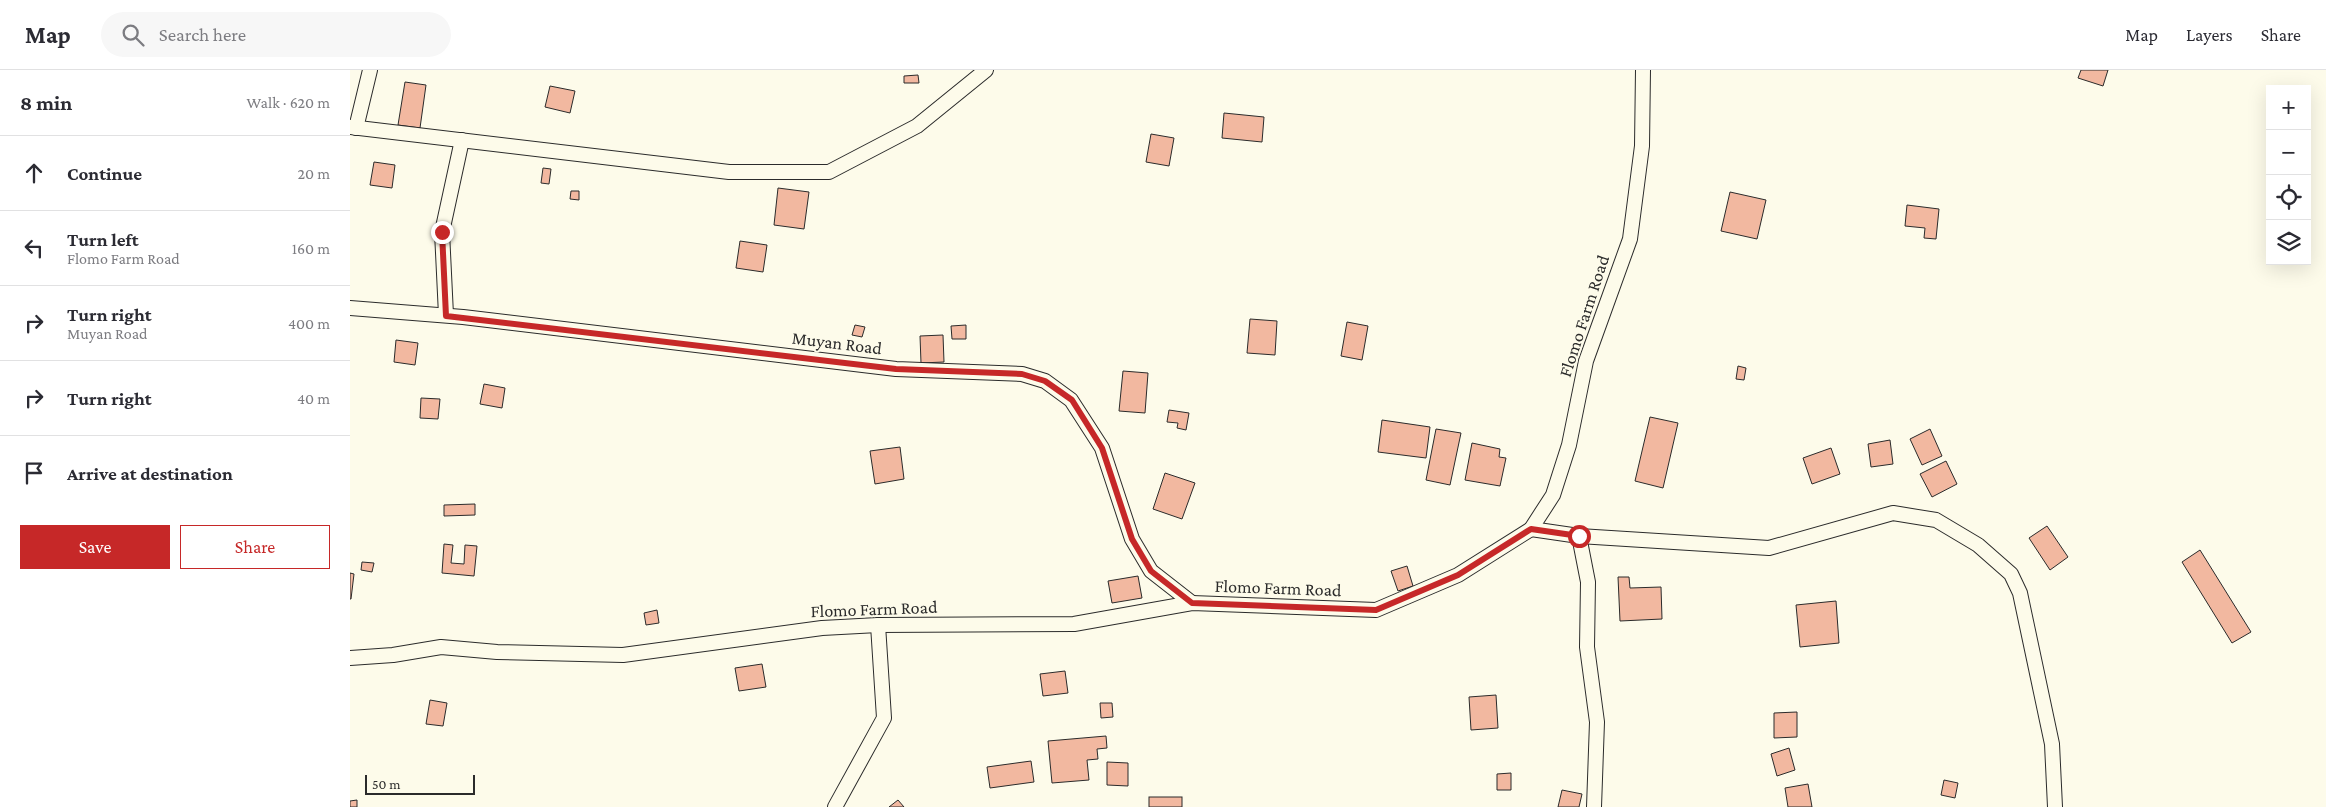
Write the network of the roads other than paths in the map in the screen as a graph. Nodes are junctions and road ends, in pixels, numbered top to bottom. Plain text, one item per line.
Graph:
1 (370, 70) edge
2 (986, 70) edge
3 (1643, 70) edge
4 (353, 127) edge
5 (462, 140) junction
6 (350, 308) edge
7 (446, 316) junction
8 (1531, 529) junction
9 (1579, 536) junction
10 (1192, 603) junction
11 (878, 625) junction
12 (350, 658) edge
13 (835, 807) edge
14 (1594, 807) edge
15 (2055, 807) edge

1 - 4 street
2 - 5 street
3 - 8 street, Flomo Farm Road
4 - 5 street
5 - 7 street
6 - 7 street, Muyan Road
7 - 10 street, Muyan Road
8 - 9 street
8 - 10 street, Flomo Farm Road
9 - 14 street
9 - 15 street
10 - 11 street, Flomo Farm Road
11 - 12 street, Flomo Farm Road
11 - 13 street

